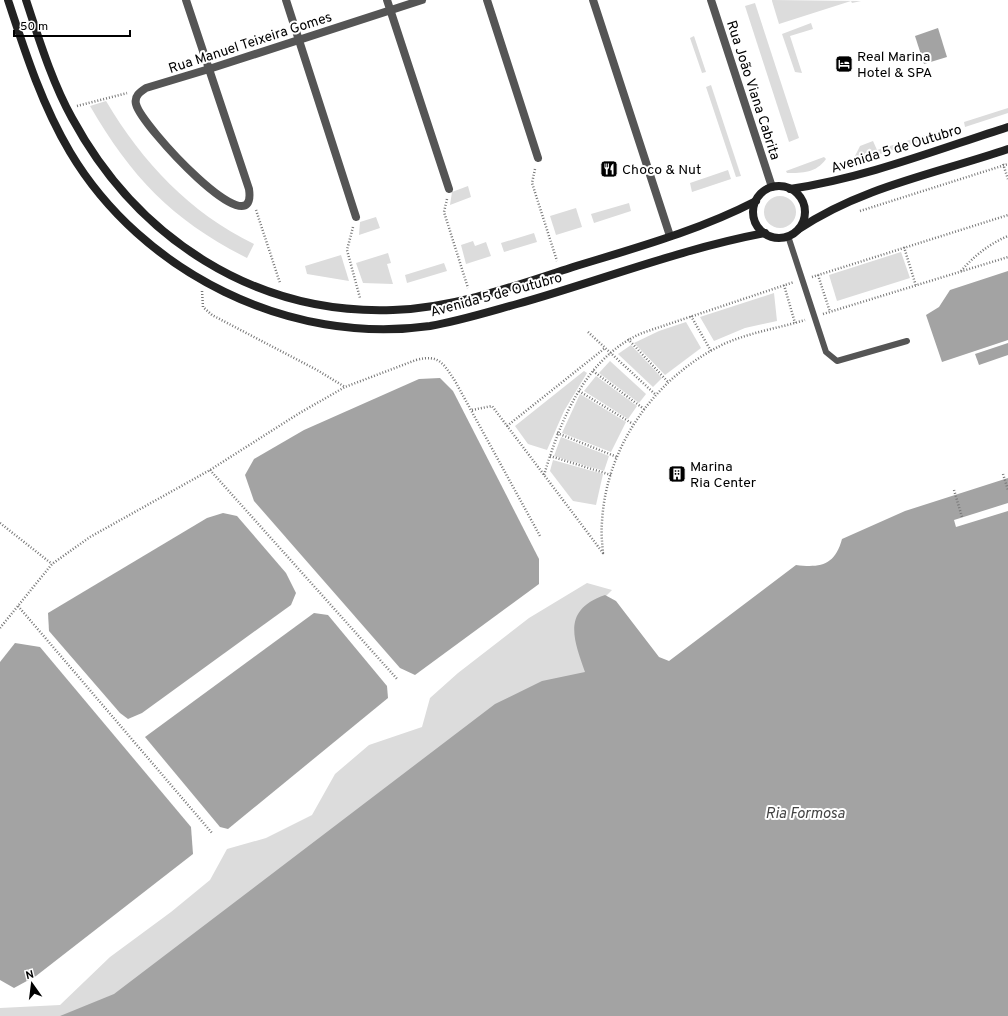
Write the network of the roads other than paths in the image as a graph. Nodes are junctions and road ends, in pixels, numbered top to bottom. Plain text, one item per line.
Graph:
1 (8, 0) edge
2 (26, 0) edge
3 (186, 0) edge
4 (286, 0) edge
5 (387, 0) edge
6 (422, 0) edge
7 (487, 0) edge
8 (593, 0) edge
9 (711, 0) edge
10 (390, 10) junction
11 (299, 40) junction
12 (209, 69) junction
13 (1008, 127) edge
14 (1008, 149) edge
15 (538, 158) road end
16 (772, 187) junction
17 (449, 189) road end
18 (790, 189) junction
19 (756, 201) junction
20 (356, 217) road end
21 (799, 229) junction
22 (765, 233) junction
23 (670, 236) junction
24 (788, 236) junction
25 (907, 342) dead end

1 - 22 main road, Avenida 5 de Outubro
2 - 23 main road, Avenida 5 de Outubro
3 - 12 street
4 - 11 street
5 - 10 street
6 - 10 street, Rua Manuel Teixeira Gomes
7 - 15 street
8 - 23 street
9 - 16 street, Rua João Viana Cabrita
10 - 11 street, Rua Manuel Teixeira Gomes
10 - 17 street
11 - 12 street, Rua Manuel Teixeira Gomes
11 - 20 street
12 - 12 street, Rua Manuel Teixeira Gomes
13 - 18 main road, Avenida 5 de Outubro
14 - 21 main road
16 - 18 main road
16 - 19 main road
18 - 21 main road
19 - 22 main road
19 - 23 main road, Avenida 5 de Outubro
21 - 24 main road
22 - 24 main road
24 - 25 lane

